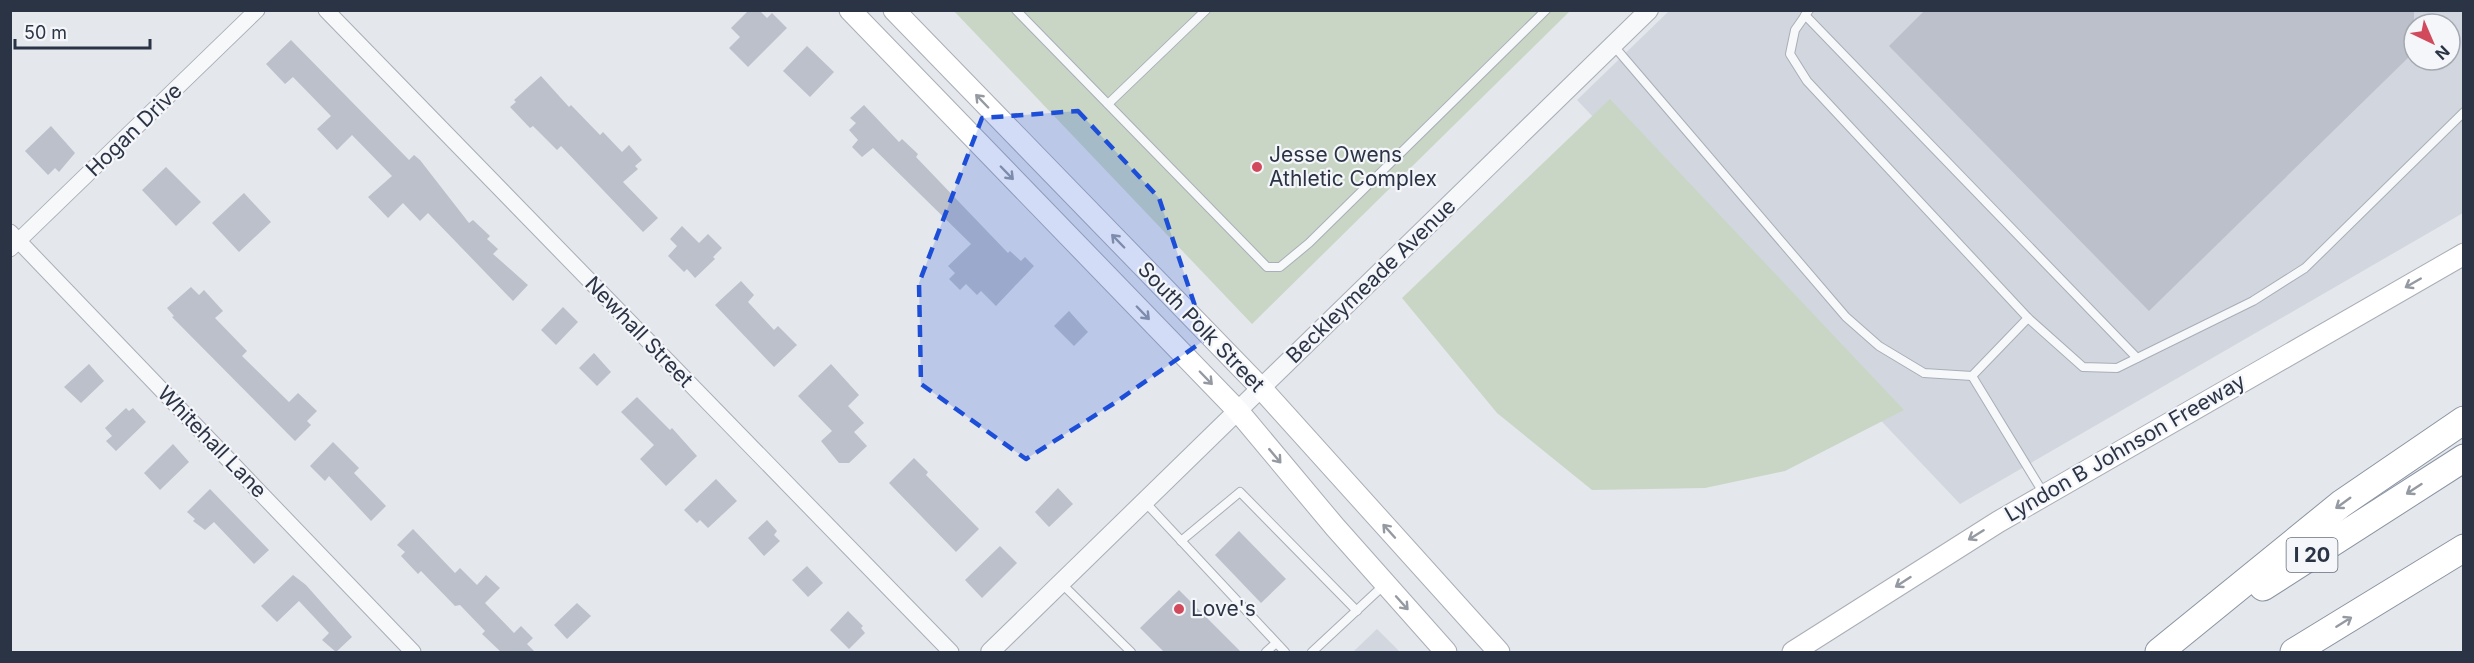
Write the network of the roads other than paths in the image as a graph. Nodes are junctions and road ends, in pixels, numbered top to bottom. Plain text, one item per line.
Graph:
1 (257, 10) edge
2 (326, 10) edge
3 (850, 10) edge
4 (1016, 10) edge
5 (1206, 10) edge
6 (1546, 10) edge
7 (1649, 10) edge
8 (1807, 13) edge
9 (898, 14) edge
10 (879, 41) junction
11 (1612, 45) junction
12 (1108, 105) junction
13 (2463, 112) edge
14 (13, 240) edge
15 (2463, 254) edge
16 (2028, 318) junction
17 (2137, 358) junction
18 (1972, 376) junction
19 (1261, 388) junction
20 (1238, 411) junction
21 (2463, 420) edge
22 (2463, 458) edge
23 (2045, 495) junction
24 (1144, 502) junction
25 (1181, 542) junction
26 (2463, 548) edge
27 (1061, 583) junction
28 (1385, 584) junction
29 (1356, 611) junction
30 (1276, 643) junction
31 (413, 652) edge
32 (951, 652) edge
33 (990, 652) edge
34 (1131, 652) edge
35 (1266, 652) edge
36 (1285, 652) edge
37 (1312, 652) edge
38 (1446, 652) edge
39 (1499, 652) edge
40 (1793, 652) edge
41 (2160, 652) edge
42 (2294, 652) edge

1 - 14 street, Hogan Drive
2 - 32 street, Newhall Street
3 - 10 main road, South Polk Street
4 - 12 lane
5 - 12 lane
6 - 12 lane
7 - 11 street, Beckleymeade Avenue
8 - 16 lane
8 - 17 lane
9 - 10 main road
19 -> 9 main road, South Polk Street
10 -> 20 main road, South Polk Street
11 - 18 lane
11 - 19 street, Beckleymeade Avenue
13 - 17 lane
14 - 31 street, Whitehall Lane
15 -> 23 main road, Lyndon B Johnson Freeway
16 - 17 lane
16 - 18 lane
18 - 23 lane
19 - 20 street, Beckleymeade Avenue
39 -> 19 main road, South Polk Street
20 - 24 street, Beckleymeade Avenue
20 -> 28 main road, South Polk Street
21 -> 41 highway
22 -> 41 highway, I 20
23 -> 40 main road, Lyndon B Johnson Freeway
24 - 25 lane
24 - 27 street, Beckleymeade Avenue
25 - 29 lane
25 - 30 lane
42 -> 26 highway
27 - 33 street, Beckleymeade Avenue
27 - 34 lane
28 - 29 lane
28 -> 38 main road, South Polk Street
29 - 37 lane
30 - 35 lane
30 - 36 lane

